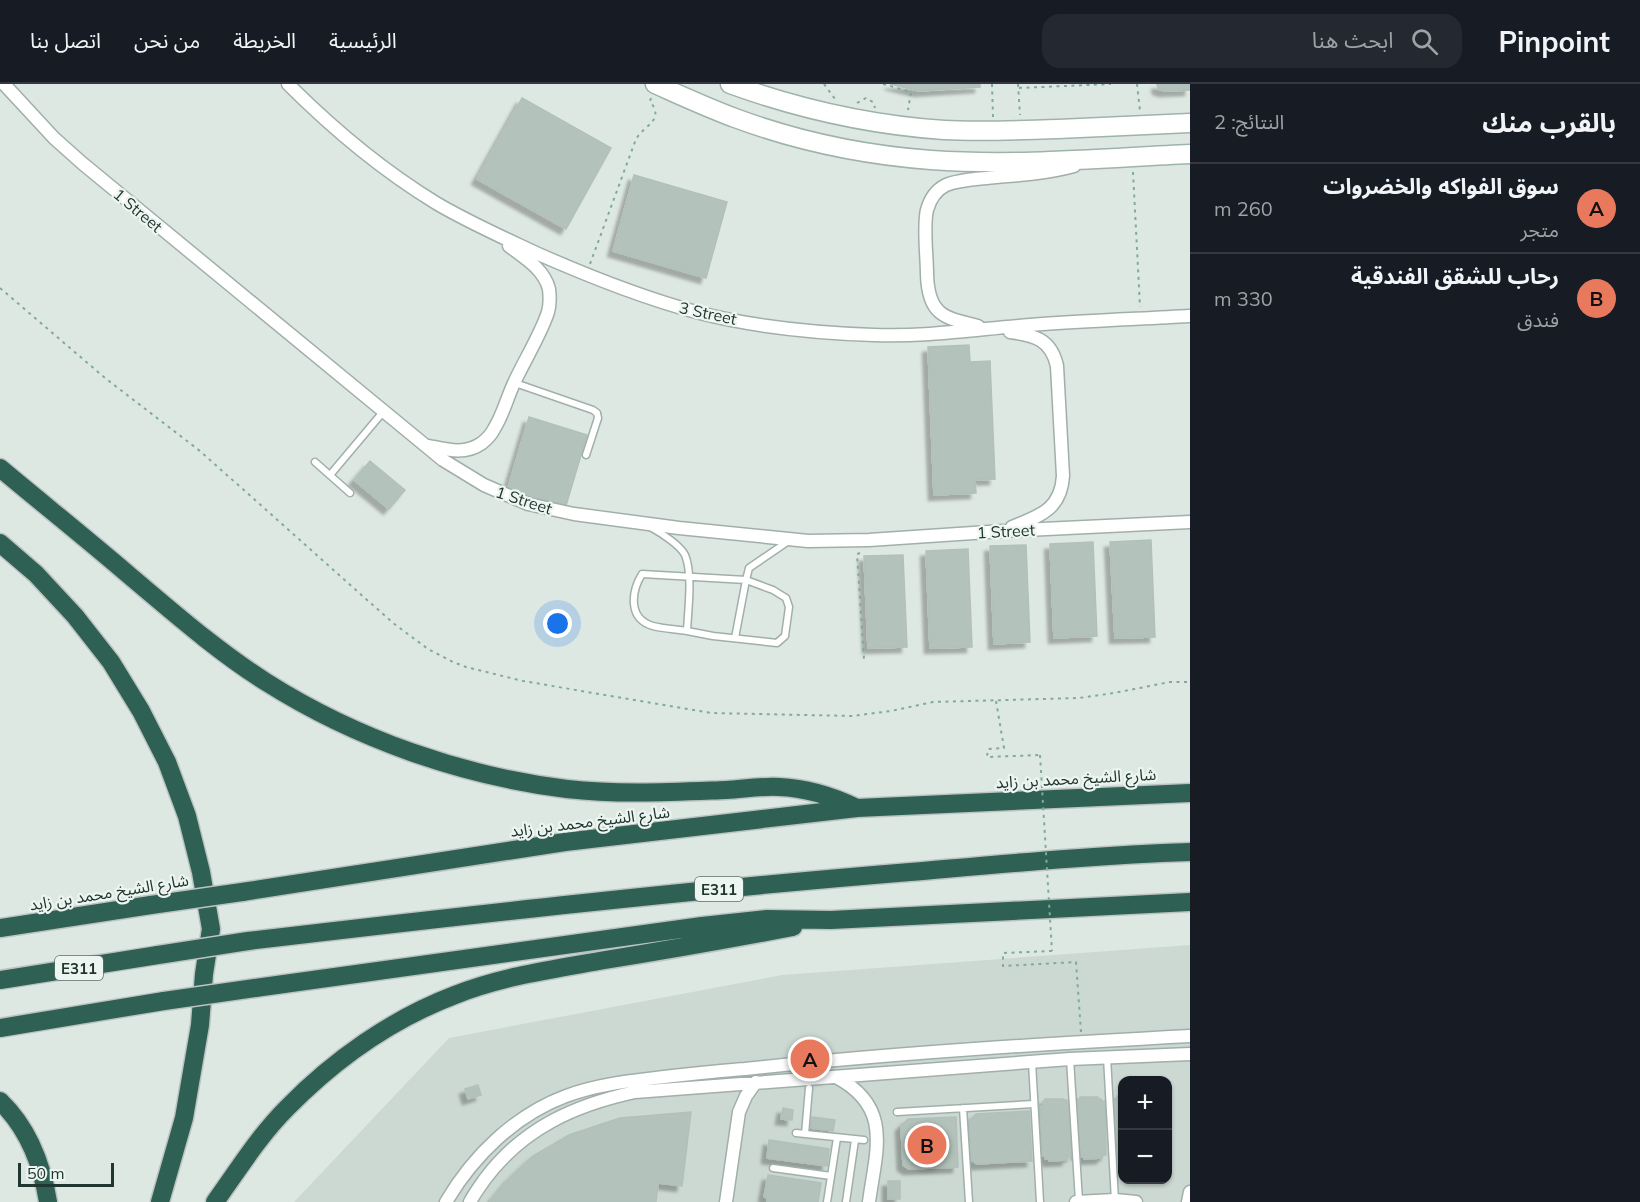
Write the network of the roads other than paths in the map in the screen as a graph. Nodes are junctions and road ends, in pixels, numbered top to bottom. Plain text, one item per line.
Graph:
1 (4, 84) edge
2 (288, 84) edge
3 (730, 84) edge
4 (755, 89) edge
5 (654, 90) edge
6 (1190, 123) edge
7 (1190, 154) edge
8 (1089, 160) junction
9 (491, 232) junction
10 (1190, 316) edge
11 (989, 329) junction
12 (514, 383) junction
13 (383, 412) junction
14 (425, 445) junction
15 (586, 455) dead end
16 (315, 462) dead end
17 (0, 468) edge
18 (330, 475) junction
19 (350, 493) dead end
20 (1190, 522) edge
21 (640, 523) junction
22 (1003, 531) junction
23 (790, 540) junction
24 (0, 543) edge
25 (689, 577) junction
26 (746, 580) junction
27 (687, 631) junction
28 (735, 638) junction
29 (1190, 793) edge
30 (857, 808) junction
31 (1190, 852) edge
32 (1190, 902) edge
33 (831, 920) junction
34 (0, 928) edge
35 (0, 980) edge
36 (0, 1028) edge
37 (1190, 1036) edge
38 (1190, 1054) edge
39 (1107, 1057) junction
40 (1070, 1059) junction
41 (1032, 1062) junction
42 (835, 1076) junction
43 (756, 1082) junction
44 (809, 1088) dead end
45 (0, 1101) edge
46 (1034, 1104) junction
47 (963, 1108) junction
48 (897, 1112) dead end
49 (796, 1133) dead end
50 (805, 1134) junction
51 (837, 1138) junction
52 (855, 1140) junction
53 (864, 1140) dead end
54 (773, 1168) dead end
55 (831, 1176) junction
56 (1190, 1192) edge
57 (1115, 1201) edge
58 (48, 1202) edge
59 (159, 1202) edge
60 (215, 1202) edge
61 (446, 1202) edge
62 (470, 1202) edge
63 (726, 1202) edge
64 (827, 1202) edge
65 (846, 1202) edge
66 (869, 1202) edge
67 (969, 1202) edge
68 (1040, 1202) edge
69 (1078, 1202) edge
70 (1136, 1202) edge
71 (1188, 1202) edge

1 - 13 street, 1 Street
2 - 9 street, 3 Street
3 - 4 street
4 - 6 street
5 - 8 street
7 - 8 street
8 - 11 street
9 - 11 street, 3 Street
9 - 12 street
10 - 11 street, 3 Street
11 - 22 street
12 - 14 street
12 - 15 lane
13 - 14 street, 1 Street
13 - 18 lane
14 - 21 street, 1 Street
16 - 18 lane
17 - 30 highway
18 - 19 lane
20 - 22 street, 1 Street
21 - 23 street, 1 Street
21 - 25 lane
22 - 23 street, 1 Street
23 - 26 lane
24 - 59 highway
25 - 26 lane
25 - 27 lane
25 - 27 lane
26 - 28 lane
26 - 28 lane
27 - 28 lane
29 - 30 highway, شارع الشيخ محمد بن زايد
30 - 34 highway, شارع الشيخ محمد بن زايد, bridge
31 - 35 highway, E311, bridge
32 - 33 highway
33 - 36 highway, bridge
33 - 60 highway
37 - 61 street
38 - 39 street
39 - 40 street
39 - 57 lane
40 - 41 street
40 - 69 lane
41 - 42 street
41 - 46 lane
42 - 43 street
42 - 66 street
43 - 62 street
43 - 63 street
44 - 50 lane
45 - 58 highway
46 - 47 lane
46 - 68 lane
47 - 48 lane
47 - 67 lane
49 - 50 lane
50 - 51 lane
51 - 52 lane
51 - 55 lane
52 - 53 lane
52 - 65 lane
54 - 55 lane
55 - 64 lane
56 - 71 street
57 - 69 street
57 - 70 street

